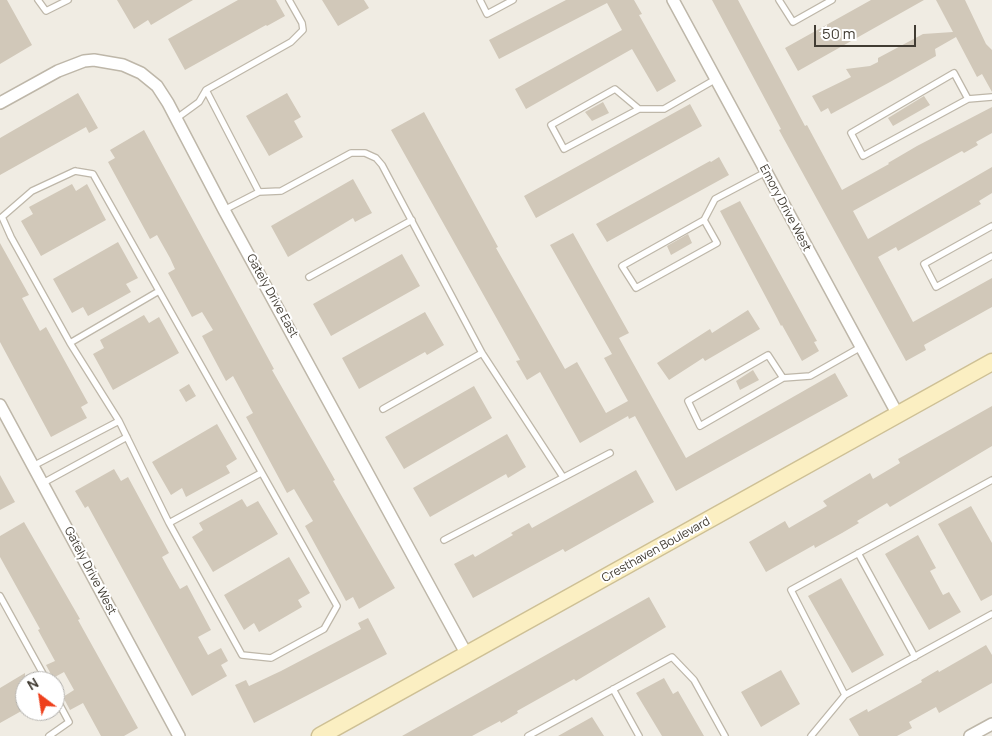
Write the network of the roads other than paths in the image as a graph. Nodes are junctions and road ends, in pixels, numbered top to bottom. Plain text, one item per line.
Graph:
1 (38, 0) edge
2 (68, 0) edge
3 (289, 0) edge
4 (480, 0) edge
5 (513, 0) edge
6 (673, 0) edge
7 (779, 0) edge
8 (832, 0) edge
9 (716, 79) junction
10 (206, 90) junction
11 (992, 97) edge
12 (968, 99) junction
13 (2, 101) edge
14 (639, 109) junction
15 (177, 118) junction
16 (766, 172) junction
17 (258, 192) junction
18 (224, 210) junction
19 (412, 220) junction
20 (704, 220) junction
21 (992, 226) edge
22 (992, 256) edge
23 (309, 277) dead end
24 (159, 291) junction
25 (70, 344) junction
26 (861, 347) junction
27 (482, 353) junction
28 (992, 362) edge
29 (783, 378) junction
30 (0, 405) edge
31 (383, 409) dead end
32 (898, 415) junction
33 (119, 421) junction
34 (127, 437) junction
35 (610, 453) dead end
36 (34, 466) junction
37 (261, 472) junction
38 (563, 478) junction
39 (992, 480) edge
40 (43, 483) junction
41 (169, 523) junction
42 (444, 540) dead end
43 (858, 553) junction
44 (0, 596) edge
45 (992, 614) edge
46 (467, 655) junction
47 (915, 657) junction
48 (41, 671) edge
49 (613, 689) junction
50 (845, 695) junction
51 (65, 715) edge
52 (992, 724) edge
53 (49, 736) edge
54 (179, 736) edge
55 (320, 736) edge
56 (528, 736) edge
57 (639, 736) edge
58 (725, 736) edge
59 (811, 736) edge
60 (970, 736) edge

1 - 2 lane
3 - 10 lane
4 - 5 lane
6 - 9 street, Emory Drive West
7 - 8 lane
9 - 14 lane
9 - 16 street, Emory Drive West
10 - 15 lane
10 - 17 lane
11 - 12 lane
12 - 12 lane
13 - 15 street, Gately Drive East
14 - 14 lane
15 - 18 street, Gately Drive East
16 - 20 lane
16 - 26 street, Emory Drive West
17 - 18 lane
17 - 19 lane
18 - 46 street, Gately Drive East
19 - 23 lane
19 - 27 lane
20 - 20 lane
21 - 22 lane
24 - 25 lane
24 - 25 lane
24 - 37 lane
25 - 33 lane
26 - 29 lane
26 - 32 street, Emory Drive West
27 - 31 lane
27 - 38 lane
28 - 32 street, Cresthaven Boulevard
29 - 29 lane
30 - 36 street, Gately Drive West
32 - 46 street, Cresthaven Boulevard
33 - 34 lane
33 - 36 lane
34 - 40 lane
34 - 41 lane
35 - 38 lane
36 - 40 street, Gately Drive West
37 - 41 lane
37 - 41 lane
38 - 42 lane
39 - 43 lane
40 - 54 street, Gately Drive West
43 - 47 lane
43 - 50 lane
44 - 48 lane
45 - 47 lane
46 - 55 street, Cresthaven Boulevard
47 - 50 lane
49 - 56 lane
49 - 57 lane
49 - 58 lane
50 - 59 lane
51 - 53 lane
52 - 60 street

